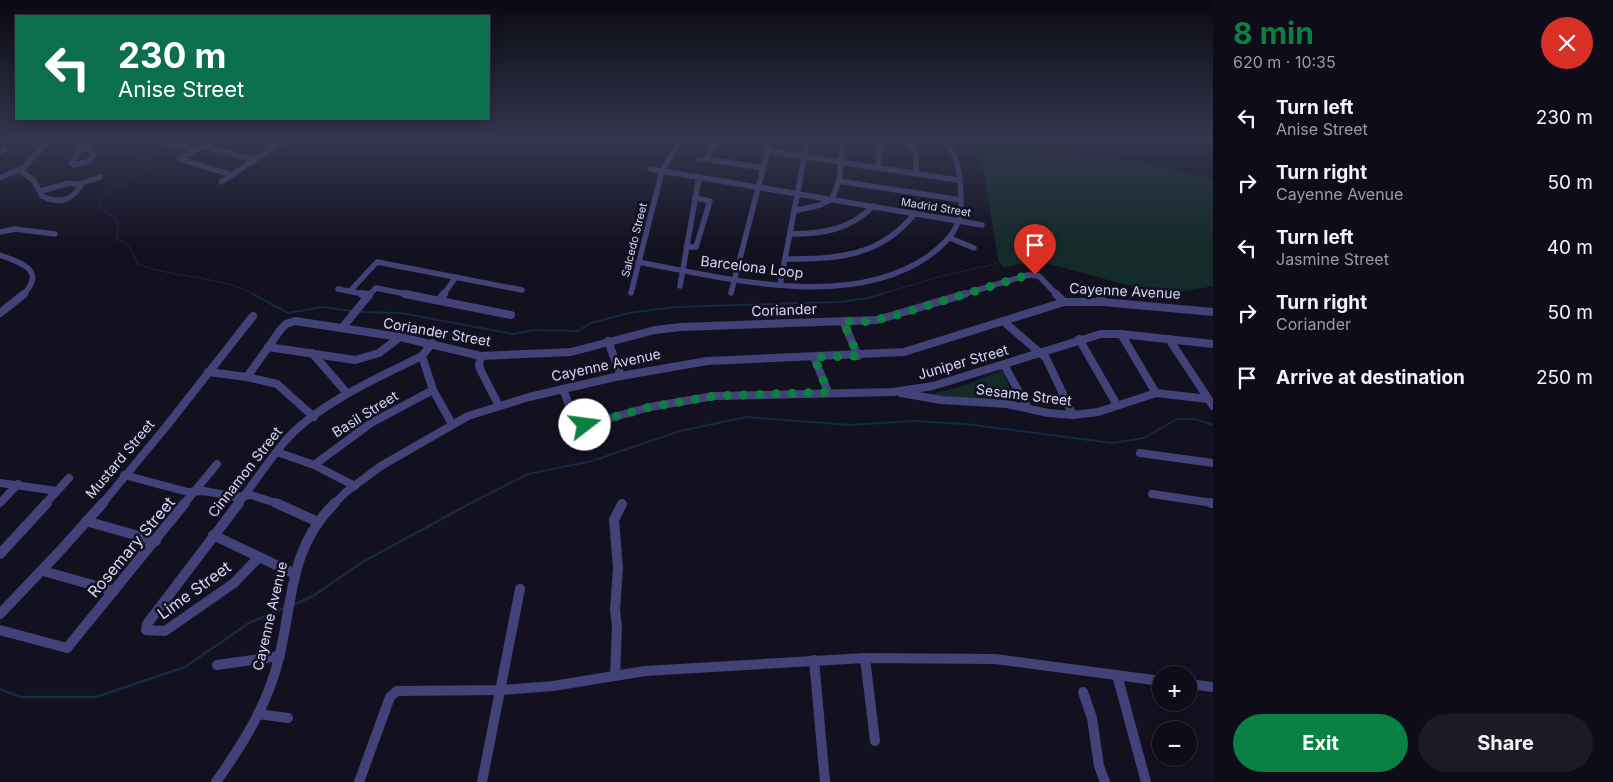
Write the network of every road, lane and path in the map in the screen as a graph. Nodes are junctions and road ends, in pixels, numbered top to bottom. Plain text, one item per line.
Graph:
1 (28, 174) edge
2 (232, 174) edge
3 (661, 174) edge
4 (684, 174) edge
5 (761, 174) edge
6 (801, 174) edge
7 (839, 174) edge
8 (919, 174) edge
9 (957, 174) edge
10 (100, 177) dead end
11 (699, 177) junction
12 (958, 180) junction
13 (839, 181) junction
14 (221, 182) dead end
15 (79, 184) junction
16 (758, 187) junction
17 (41, 191) junction
18 (798, 194) junction
19 (695, 198) junction
20 (718, 198) dead end
21 (832, 200) junction
22 (961, 200) junction
23 (710, 201) junction
24 (873, 206) junction
25 (794, 211) junction
26 (915, 213) junction
27 (961, 221) junction
28 (982, 225) dead end
29 (0, 232) edge
30 (55, 234) dead end
31 (790, 234) junction
32 (950, 238) junction
33 (686, 247) junction
34 (974, 248) dead end
35 (0, 255) edge
36 (785, 259) junction
37 (638, 262) junction
38 (1043, 267) dead end
39 (682, 270) junction
40 (1039, 276) junction
41 (456, 277) junction
42 (734, 279) junction
43 (780, 285) junction
44 (680, 286) dead end
45 (1095, 287) dead end
46 (338, 289) dead end
47 (522, 290) dead end
48 (350, 292) junction
49 (632, 293) dead end
50 (731, 293) dead end
51 (369, 295) junction
52 (439, 300) junction
53 (1064, 302) junction
54 (1103, 302) junction
55 (1213, 312) edge
56 (0, 314) edge
57 (511, 315) dead end
58 (254, 316) dead end
59 (843, 321) junction
60 (1004, 321) junction
61 (342, 328) junction
62 (1121, 334) junction
63 (400, 337) junction
64 (1080, 339) junction
65 (1168, 339) junction
66 (608, 341) junction
67 (432, 344) junction
68 (1213, 344) edge
69 (268, 347) junction
70 (1040, 351) junction
71 (312, 353) junction
72 (422, 356) junction
73 (481, 356) junction
74 (858, 356) junction
75 (814, 357) junction
76 (1004, 365) junction
77 (208, 372) junction
78 (621, 376) junction
79 (247, 377) junction
80 (563, 389) junction
81 (433, 390) junction
82 (828, 392) junction
83 (893, 392) junction
84 (347, 393) junction
85 (1156, 393) junction
86 (1211, 402) edge
87 (1117, 405) junction
88 (499, 406) junction
89 (1028, 408) junction
90 (1073, 415) junction
91 (314, 417) junction
92 (452, 424) junction
93 (277, 452) junction
94 (1140, 453) dead end
95 (1213, 463) edge
96 (217, 464) dead end
97 (314, 465) junction
98 (124, 475) junction
99 (69, 478) dead end
100 (0, 483) edge
101 (18, 484) junction
102 (355, 486) junction
103 (197, 490) junction
104 (56, 491) junction
105 (1152, 494) dead end
106 (244, 496) junction
107 (0, 503) edge
108 (1213, 503) edge
109 (622, 504) dead end
110 (86, 521) junction
111 (318, 522) junction
112 (213, 535) junction
113 (156, 541) junction
114 (0, 554) edge
115 (259, 557) junction
116 (43, 571) junction
117 (295, 574) junction
118 (520, 589) dead end
119 (114, 591) junction
120 (0, 614) edge
121 (147, 624) joint
122 (0, 630) edge
123 (280, 656) junction
124 (865, 658) junction
125 (814, 660) junction
126 (217, 664) dead end
127 (1117, 675) junction
128 (615, 676) junction
129 (1152, 680) edge
130 (1197, 685) edge
131 (1213, 687) edge
132 (501, 690) junction
133 (1083, 692) dead end
134 (258, 714) junction
135 (288, 718) dead end
136 (875, 741) dead end
137 (216, 782) edge
138 (359, 782) edge
139 (482, 782) edge
140 (825, 782) edge
141 (1105, 782) edge
142 (1146, 782) edge

1 - 17 street
2 - 14 street
3 - 37 street, Salcedo Street
4 - 11 street, Madrid Street
5 - 16 street
6 - 18 street
7 - 13 street
8 - 12 street
9 - 12 street
10 - 15 street
11 - 16 street, Madrid Street
11 - 19 street
12 - 22 street
13 - 21 street
13 - 22 street
15 - 17 street
15 - 17 street
16 - 18 street, Madrid Street
16 - 42 street
18 - 21 street, Madrid Street
18 - 25 street
19 - 23 street
19 - 33 street
20 - 23 street
21 - 24 street, Madrid Street
21 - 25 street
22 - 27 street
23 - 33 street
24 - 26 street, Madrid Street
24 - 31 street
25 - 31 street
26 - 27 street, Madrid Street
26 - 36 street
27 - 28 street, Madrid Street
27 - 32 street, Barcelona Loop
29 - 30 street
31 - 36 street
32 - 34 street
32 - 43 street, Barcelona Loop
33 - 39 street
35 - 56 street
36 - 43 street
37 - 39 street, Barcelona Loop
37 - 49 street, Salcedo Street
38 - 40 street
39 - 42 street, Barcelona Loop
39 - 44 street
40 - 53 street
40 - 59 street, Coriander
41 - 47 street
41 - 48 street
41 - 52 street
42 - 43 street, Barcelona Loop
42 - 50 street
45 - 54 street
46 - 48 street
48 - 51 street
51 - 52 street
51 - 61 street
52 - 57 street
53 - 54 street, Cayenne Avenue
53 - 60 street, Cayenne Avenue
54 - 55 street, Cayenne Avenue
58 - 77 street, Mustard Street
59 - 66 street, Coriander
59 - 74 street
60 - 70 street
60 - 74 street, Cayenne Avenue
61 - 63 street, Coriander Street
61 - 69 street, Coriander Street
62 - 64 street, Juniper Street
62 - 65 street, Juniper Street
62 - 85 street
63 - 67 street, Coriander Street
63 - 71 street
64 - 70 street, Juniper Street
64 - 87 street
65 - 68 street, Juniper Street
65 - 86 street
66 - 73 street, Coriander Street
66 - 78 street
67 - 72 street
67 - 73 street, Coriander Street
69 - 71 street
69 - 79 street
70 - 76 street, Juniper Street
70 - 90 street
71 - 84 street
72 - 81 street
72 - 84 street, Cinnamon Street
73 - 88 street
74 - 75 street, Cayenne Avenue
75 - 78 street, Cayenne Avenue
75 - 82 street
76 - 83 street, Juniper Street
76 - 89 street
77 - 79 street
77 - 98 street, Mustard Street
78 - 80 street, Cayenne Avenue
79 - 91 street
80 - 82 street, Juniper Street
80 - 88 street, Cayenne Avenue
81 - 92 street
81 - 97 street, Basil Street
82 - 83 street, Juniper Street
83 - 89 street, Sesame Street
84 - 91 street, Cinnamon Street
85 - 86 street, Sesame Street
85 - 87 street, Sesame Street
87 - 90 street, Sesame Street
88 - 92 street, Cayenne Avenue
89 - 90 street, Sesame Street
91 - 93 street, Cinnamon Street
92 - 102 street, Cayenne Avenue
93 - 97 street
93 - 106 street, Cinnamon Street
94 - 95 street
96 - 103 street, Rosemary Street
97 - 102 street
98 - 103 street
98 - 110 street, Mustard Street
99 - 104 street
100 - 101 street
101 - 104 street
101 - 107 street
102 - 111 street, Cayenne Avenue
103 - 106 street
103 - 113 street, Rosemary Street
104 - 114 street
105 - 108 street
106 - 111 street
106 - 112 street, Cinnamon Street
109 - 128 street
110 - 113 street
110 - 116 street, Mustard Street
111 - 117 street, Cayenne Avenue
112 - 115 street
112 - 121 street, Cinnamon Street
113 - 119 street, Rosemary Street
115 - 117 street
115 - 121 street, Lime Street
116 - 119 street
116 - 120 street, Mustard Street
117 - 123 street, Cayenne Avenue
118 - 132 street
119 - 122 street, Rosemary Street
123 - 126 street
123 - 134 street, Cayenne Avenue
124 - 125 street
124 - 127 street
124 - 136 street
125 - 128 street
125 - 140 street
127 - 129 street
127 - 142 street
128 - 132 street
130 - 131 street
132 - 138 street
132 - 139 street
133 - 141 street
134 - 135 street
134 - 137 street, Cayenne Avenue

